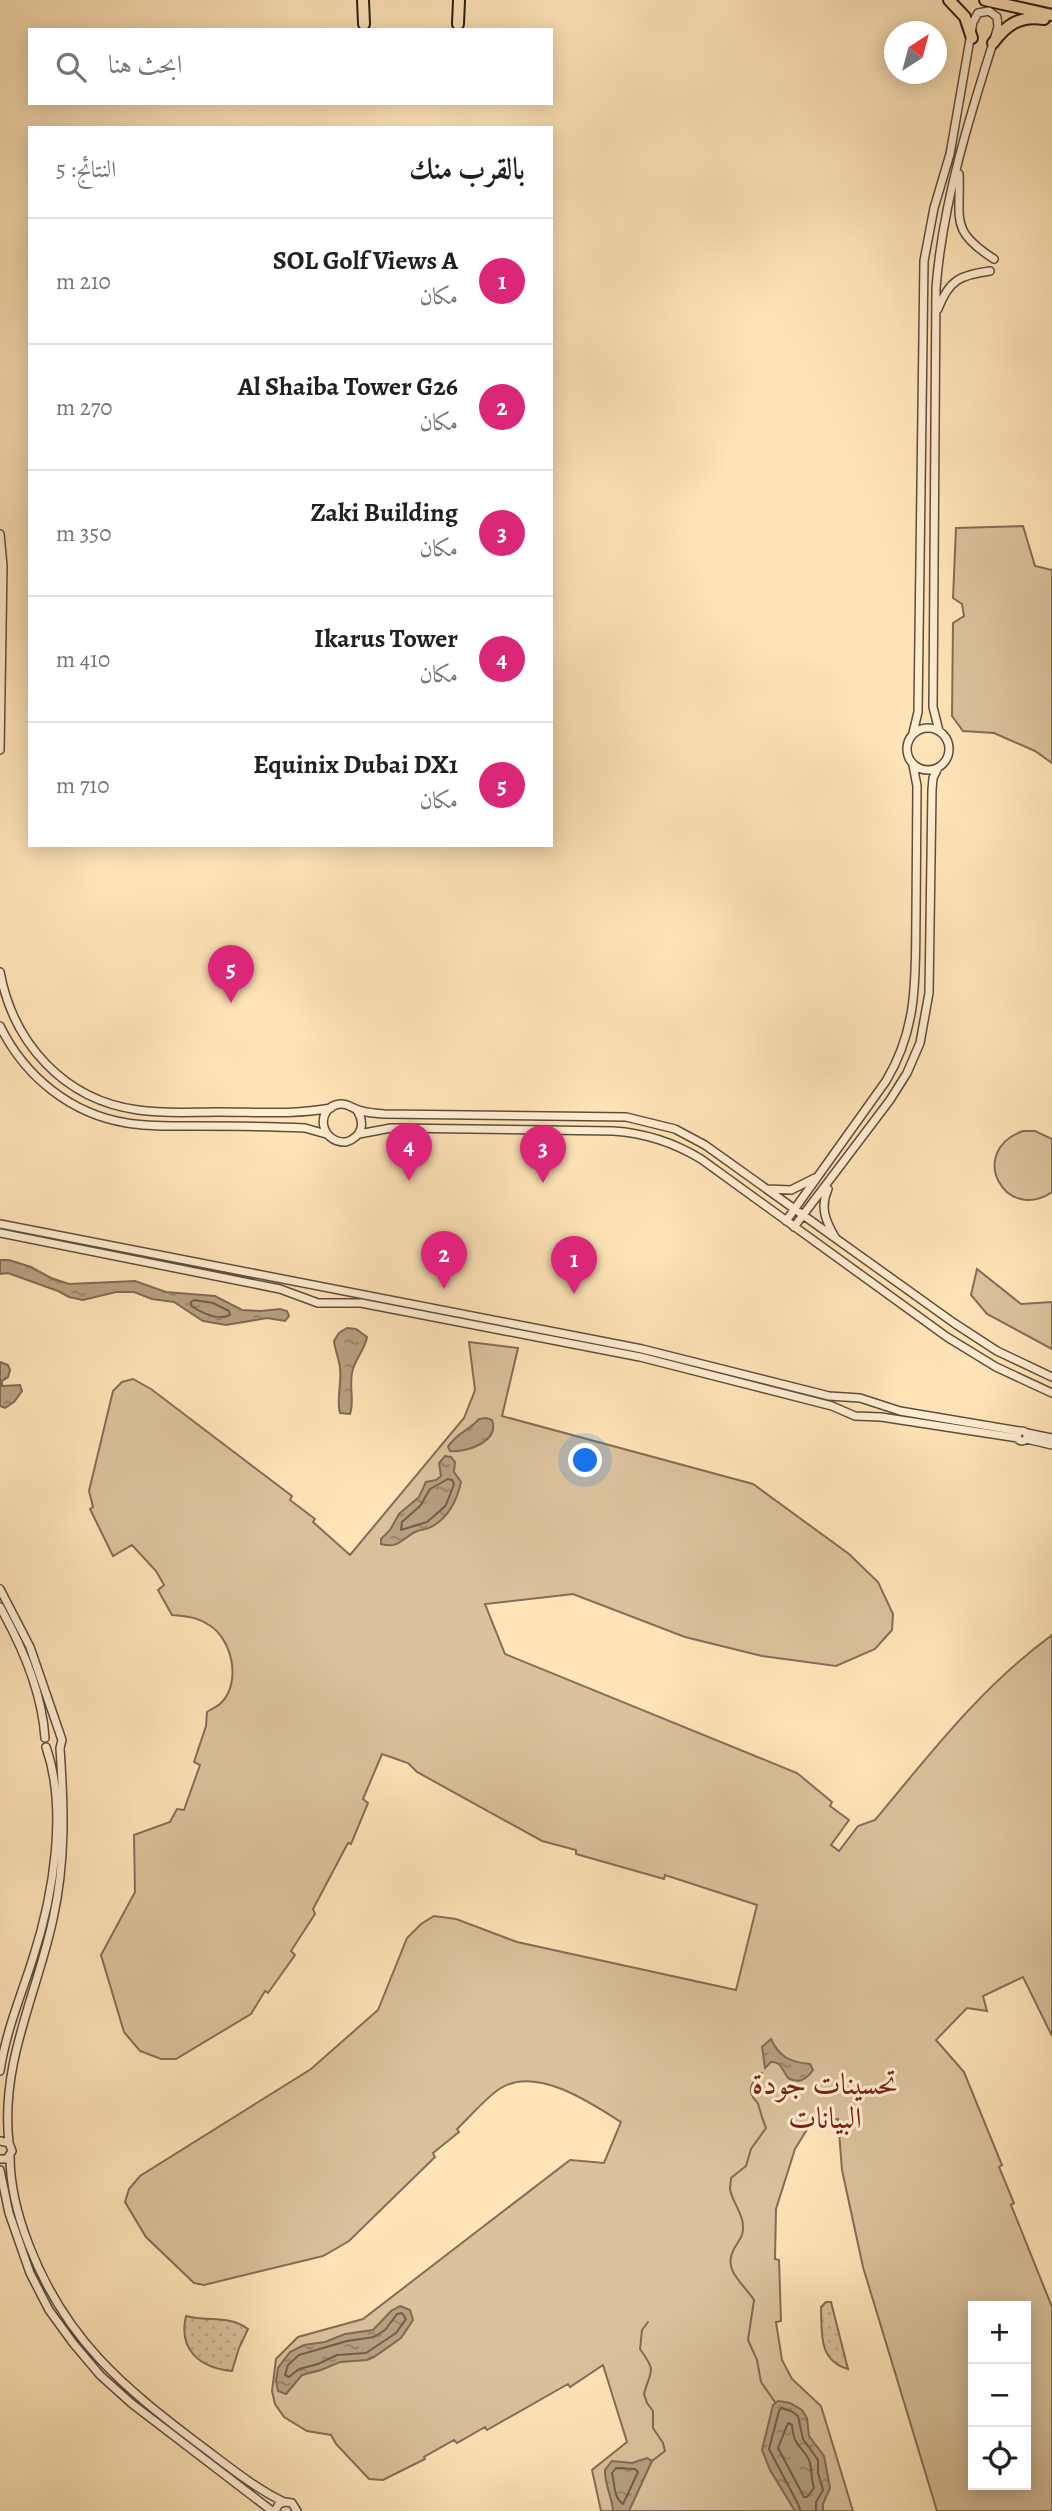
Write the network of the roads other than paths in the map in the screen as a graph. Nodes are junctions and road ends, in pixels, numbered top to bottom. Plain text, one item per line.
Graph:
1 (363, 0) edge
2 (459, 0) edge
3 (949, 0) edge
4 (985, 0) edge
5 (1052, 18) edge
6 (364, 24) dead end
7 (458, 24) dead end
8 (972, 38) junction
9 (993, 43) junction
10 (958, 165) junction
11 (994, 259) dead end
12 (990, 271) dead end
13 (936, 316) junction
14 (0, 534) edge
15 (1, 671) edge
16 (939, 731) junction
17 (913, 733) junction
18 (0, 750) edge
19 (913, 765) junction
20 (938, 768) junction
21 (0, 972) edge
22 (1, 1028) edge
23 (0, 1040) edge
24 (332, 1107) junction
25 (356, 1109) junction
26 (359, 1133) junction
27 (327, 1135) junction
28 (819, 1176) junction
29 (832, 1179) junction
30 (766, 1189) junction
31 (795, 1209) junction
32 (803, 1215) junction
33 (786, 1221) junction
34 (0, 1224) edge
35 (794, 1227) junction
36 (0, 1233) edge
37 (837, 1240) junction
38 (1052, 1377) edge
39 (1052, 1392) edge
40 (1023, 1435) junction
41 (1052, 1438) edge
42 (1052, 1445) edge
43 (0, 1589) edge
44 (0, 1607) edge
45 (59, 1736) junction
46 (46, 1743) junction
47 (60, 1748) junction
48 (0, 2071) edge
49 (0, 2141) edge
50 (9, 2143) junction
51 (10, 2156) junction
52 (0, 2159) edge
53 (0, 2170) edge
54 (284, 2502) junction
55 (274, 2511) edge
56 (297, 2511) edge

1 - 6 highway
2 - 7 highway
3 - 8 highway
4 - 5 highway
5 - 9 highway
8 - 9 street
8 - 17 street
9 - 10 street
10 - 11 street
10 - 13 street
12 - 13 street
13 - 16 street
14 - 15 street
15 - 18 street
16 - 17 street
16 - 20 street
17 - 19 street
19 - 20 street
19 - 28 street
20 - 29 street
21 - 24 street
22 - 23 street
22 - 27 street
24 - 25 street
24 - 27 street
25 - 26 street
25 - 30 street
26 - 27 street
26 - 33 street
28 - 30 street
28 - 31 street
29 - 32 street
29 - 37 street
30 - 31 street
31 - 32 street
31 - 33 street
32 - 35 street
32 - 37 street
33 - 35 street
34 - 40 street
35 - 39 street
36 - 40 street
37 - 38 street
40 - 41 street
40 - 42 street
43 - 45 street
44 - 46 street
45 - 46 street
45 - 47 street
46 - 47 street
46 - 48 street
47 - 50 street
49 - 50 street
50 - 51 street
51 - 52 street
51 - 54 street
53 - 55 street
54 - 55 street
54 - 56 street

